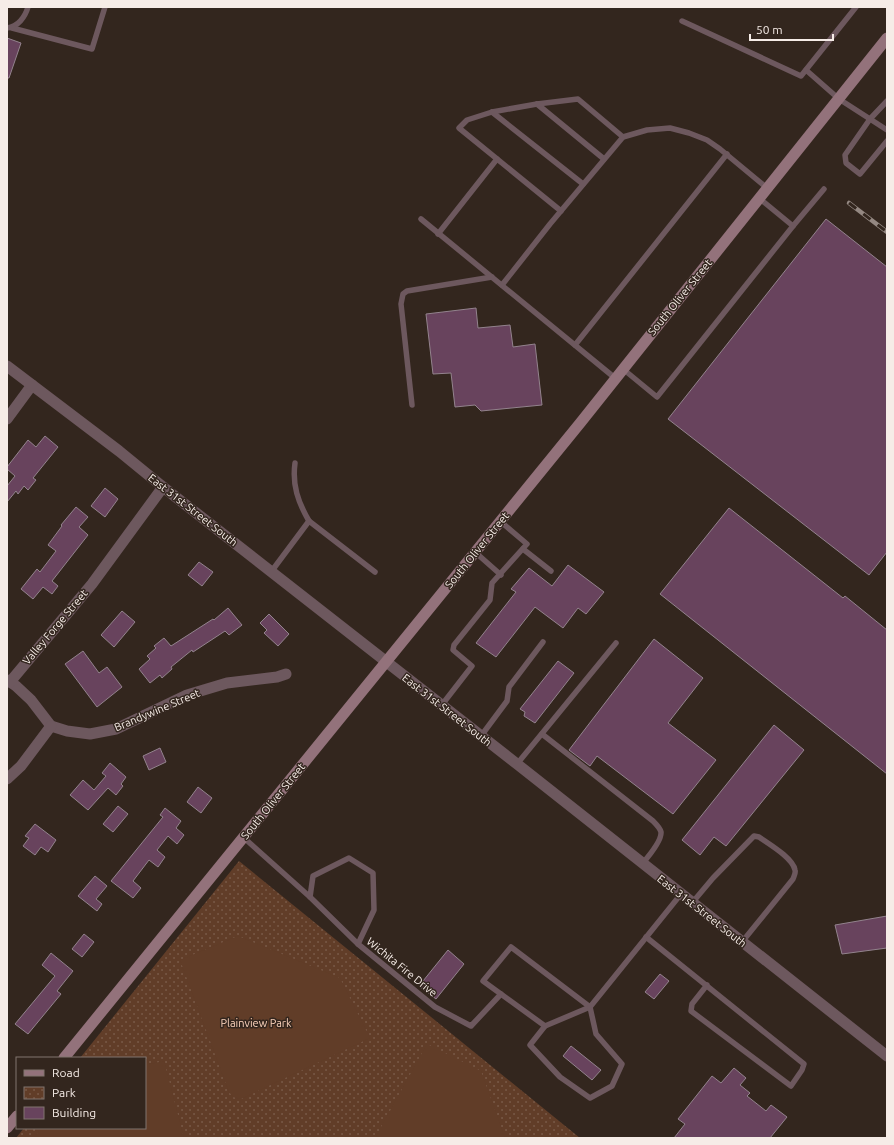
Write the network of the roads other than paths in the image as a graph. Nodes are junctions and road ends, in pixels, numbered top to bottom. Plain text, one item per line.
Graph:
1 (28, 7) edge
2 (105, 7) edge
3 (856, 7) edge
4 (682, 21) dead end
5 (9, 28) edge
6 (887, 38) edge
7 (806, 70) junction
8 (839, 99) junction
9 (887, 101) edge
10 (537, 104) junction
11 (492, 112) junction
12 (870, 119) junction
13 (887, 130) edge
14 (622, 137) junction
15 (887, 141) edge
16 (727, 154) junction
17 (604, 159) junction
18 (497, 160) junction
19 (583, 184) junction
20 (767, 188) junction
21 (824, 189) dead end
22 (759, 198) junction
23 (561, 211) junction
24 (421, 220) dead end
25 (793, 226) junction
26 (438, 234) junction
27 (492, 277) junction
28 (502, 285) junction
29 (575, 345) junction
30 (7, 366) edge
31 (623, 368) junction
32 (616, 378) junction
33 (32, 385) junction
34 (412, 405) dead end
35 (7, 419) edge
36 (295, 463) dead end
37 (163, 487) junction
38 (309, 521) junction
39 (500, 521) junction
40 (523, 549) junction
41 (475, 552) junction
42 (551, 571) dead end
43 (271, 572) junction
44 (375, 572) dead end
45 (501, 575) junction
46 (543, 642) dead end
47 (616, 643) dead end
48 (386, 662) junction
49 (286, 674) dead end
50 (8, 681) edge
51 (441, 706) junction
52 (51, 726) junction
53 (542, 734) junction
54 (480, 736) junction
55 (517, 764) junction
56 (7, 779) edge
57 (243, 838) junction
58 (642, 864) junction
59 (681, 894) junction
60 (310, 897) junction
61 (692, 903) junction
62 (646, 936) junction
63 (742, 942) junction
64 (358, 944) junction
65 (707, 985) junction
66 (501, 994) junction
67 (590, 1007) junction
68 (544, 1026) junction
69 (887, 1055) edge
70 (65, 1057) edge
71 (16, 1117) edge
72 (7, 1128) edge

1 - 5 lane
2 - 5 lane
3 - 7 lane
4 - 7 lane
6 - 8 main road, South Oliver Street
7 - 8 lane
8 - 12 lane
8 - 20 main road, South Oliver Street
9 - 12 lane
10 - 11 lane
10 - 14 lane
10 - 17 lane
11 - 18 lane
11 - 19 lane
12 - 13 lane
12 - 15 lane
14 - 16 lane
14 - 17 lane
16 - 20 lane
16 - 29 lane
17 - 19 lane
18 - 23 lane
18 - 26 lane
19 - 23 lane
20 - 22 main road, South Oliver Street
21 - 25 lane
22 - 25 lane
22 - 31 main road, South Oliver Street
23 - 28 lane
24 - 26 lane
25 - 31 lane
26 - 27 lane
27 - 28 lane
27 - 34 lane
28 - 29 lane
29 - 32 lane
30 - 33 street, East 31st Street South
31 - 32 main road, South Oliver Street
32 - 39 main road, South Oliver Street
33 - 35 street
33 - 37 street, East 31st Street South
36 - 38 lane
37 - 43 street, East 31st Street South
37 - 50 street, Valley Forge Street
38 - 43 lane
38 - 44 lane
39 - 40 lane
39 - 41 main road, South Oliver Street
40 - 42 lane
40 - 45 lane
41 - 45 lane
41 - 48 main road, South Oliver Street
43 - 48 street, East 31st Street South
45 - 51 lane
46 - 54 lane
47 - 53 lane
48 - 51 street, East 31st Street South
48 - 57 main road, South Oliver Street
49 - 52 street, Brandywine Street
50 - 52 street, Valley Forge Street
51 - 54 street, East 31st Street South
52 - 56 street
53 - 55 lane
53 - 58 lane
54 - 55 street, East 31st Street South
55 - 58 street, East 31st Street South
57 - 60 lane
57 - 70 main road, South Oliver Street
58 - 59 street, East 31st Street South
59 - 61 street, East 31st Street South
59 - 62 lane
60 - 64 lane
60 - 64 lane, Wichita Fire Drive
61 - 63 street, East 31st Street South
61 - 63 lane
62 - 65 lane
62 - 67 lane
63 - 69 street, East 31st Street South
64 - 66 lane, Wichita Fire Drive
65 - 65 lane
66 - 67 lane
66 - 68 lane
67 - 68 lane
67 - 68 lane
71 - 72 main road

